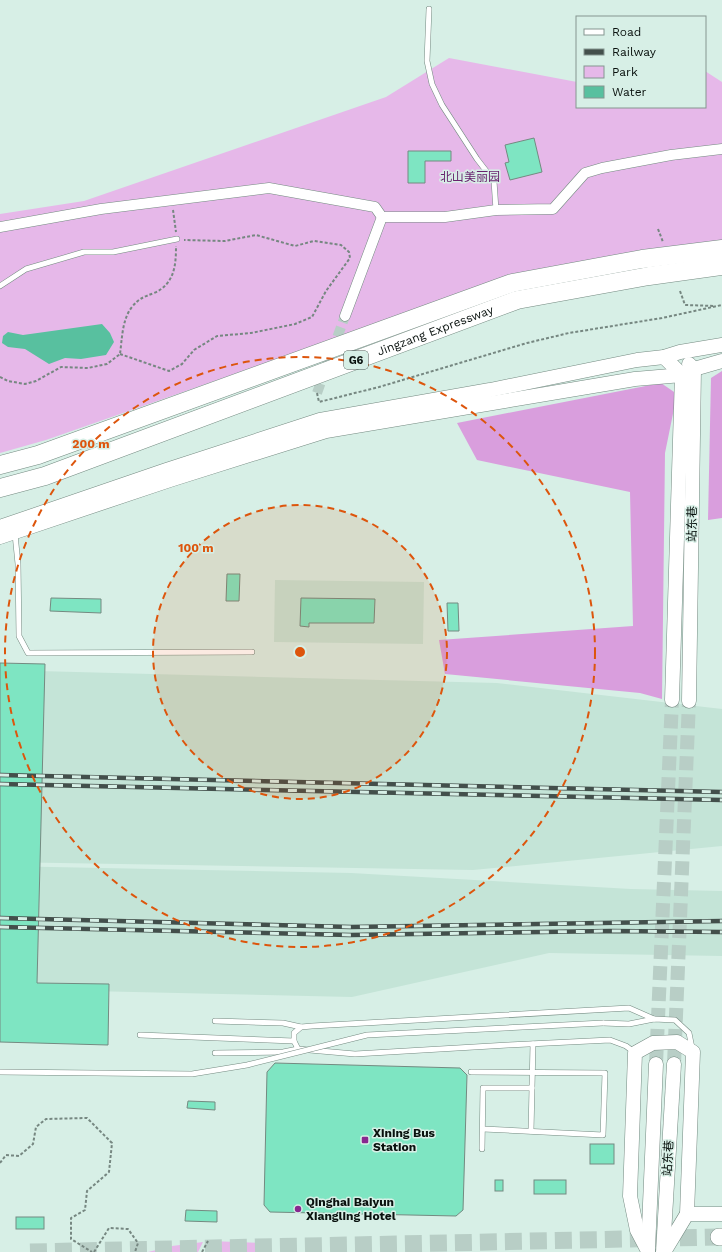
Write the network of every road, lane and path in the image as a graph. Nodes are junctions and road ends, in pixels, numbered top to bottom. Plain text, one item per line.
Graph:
1 (429, 10) dead end
2 (722, 149) edge
3 (172, 200) junction
4 (496, 210) junction
5 (382, 218) junction
6 (0, 227) edge
7 (658, 229) dead end
8 (177, 240) junction
9 (663, 242) dead end
10 (722, 248) edge
11 (722, 266) edge
12 (0, 286) edge
13 (680, 291) dead end
14 (722, 305) edge
15 (345, 316) tunnel mouth
16 (722, 345) edge
17 (680, 352) junction
18 (120, 354) junction
19 (664, 356) junction
20 (722, 361) edge
21 (688, 372) junction
22 (0, 378) edge
23 (317, 393) dead end
24 (0, 465) edge
25 (0, 488) edge
26 (0, 527) edge
27 (15, 532) junction
28 (0, 537) edge
29 (252, 652) dead end
30 (672, 700) tunnel mouth
31 (689, 702) tunnel mouth
32 (654, 1019) junction
33 (215, 1021) dead end
34 (301, 1028) junction
35 (140, 1035) dead end
36 (294, 1041) junction
37 (533, 1044) junction
38 (298, 1049) junction
39 (693, 1052) junction
40 (215, 1053) dead end
41 (635, 1053) junction
42 (656, 1064) tunnel mouth
43 (674, 1064) tunnel mouth
44 (0, 1072) edge
45 (471, 1072) dead end
46 (532, 1072) junction
47 (532, 1088) junction
48 (483, 1129) junction
49 (531, 1132) junction
50 (482, 1149) dead end
51 (0, 1162) edge
52 (687, 1214) junction
53 (722, 1214) edge
54 (208, 1241) dead end
55 (648, 1251) edge
56 (93, 1252) edge
57 (135, 1252) edge
58 (202, 1252) edge
59 (663, 1252) edge

1 - 4 lane
2 - 4 street
3 - 5 street
3 - 6 street
3 - 8 path
4 - 5 street
5 - 15 street
7 - 9 path
8 - 12 lane
8 - 18 path
8 - 18 path
10 - 24 highway, Jingzang Expressway / G6
11 - 25 highway, Jingzang Expressway / G6
13 - 14 path
14 - 23 path
16 - 17 main road
17 - 19 main road
17 - 21 main road
18 - 22 path
19 - 21 main road
19 - 26 main road
20 - 21 main road
21 - 27 main road
21 - 30 main road, 站东巷
21 - 31 main road, 站东巷
27 - 28 main road
27 - 29 lane
32 - 34 lane
32 - 39 lane
32 - 44 lane, bridge
33 - 34 lane
34 - 36 lane
35 - 36 lane
36 - 38 lane
37 - 38 lane
37 - 41 lane
37 - 46 lane
38 - 40 lane
39 - 41 main road
39 - 52 main road
41 - 55 main road
42 - 55 main road, 站东巷
43 - 59 main road, 站东巷
45 - 46 lane
46 - 47 lane
46 - 49 lane
47 - 48 lane
47 - 49 lane
48 - 49 lane
48 - 50 lane
51 - 56 path
52 - 53 main road
52 - 59 main road
54 - 58 path
56 - 57 path

